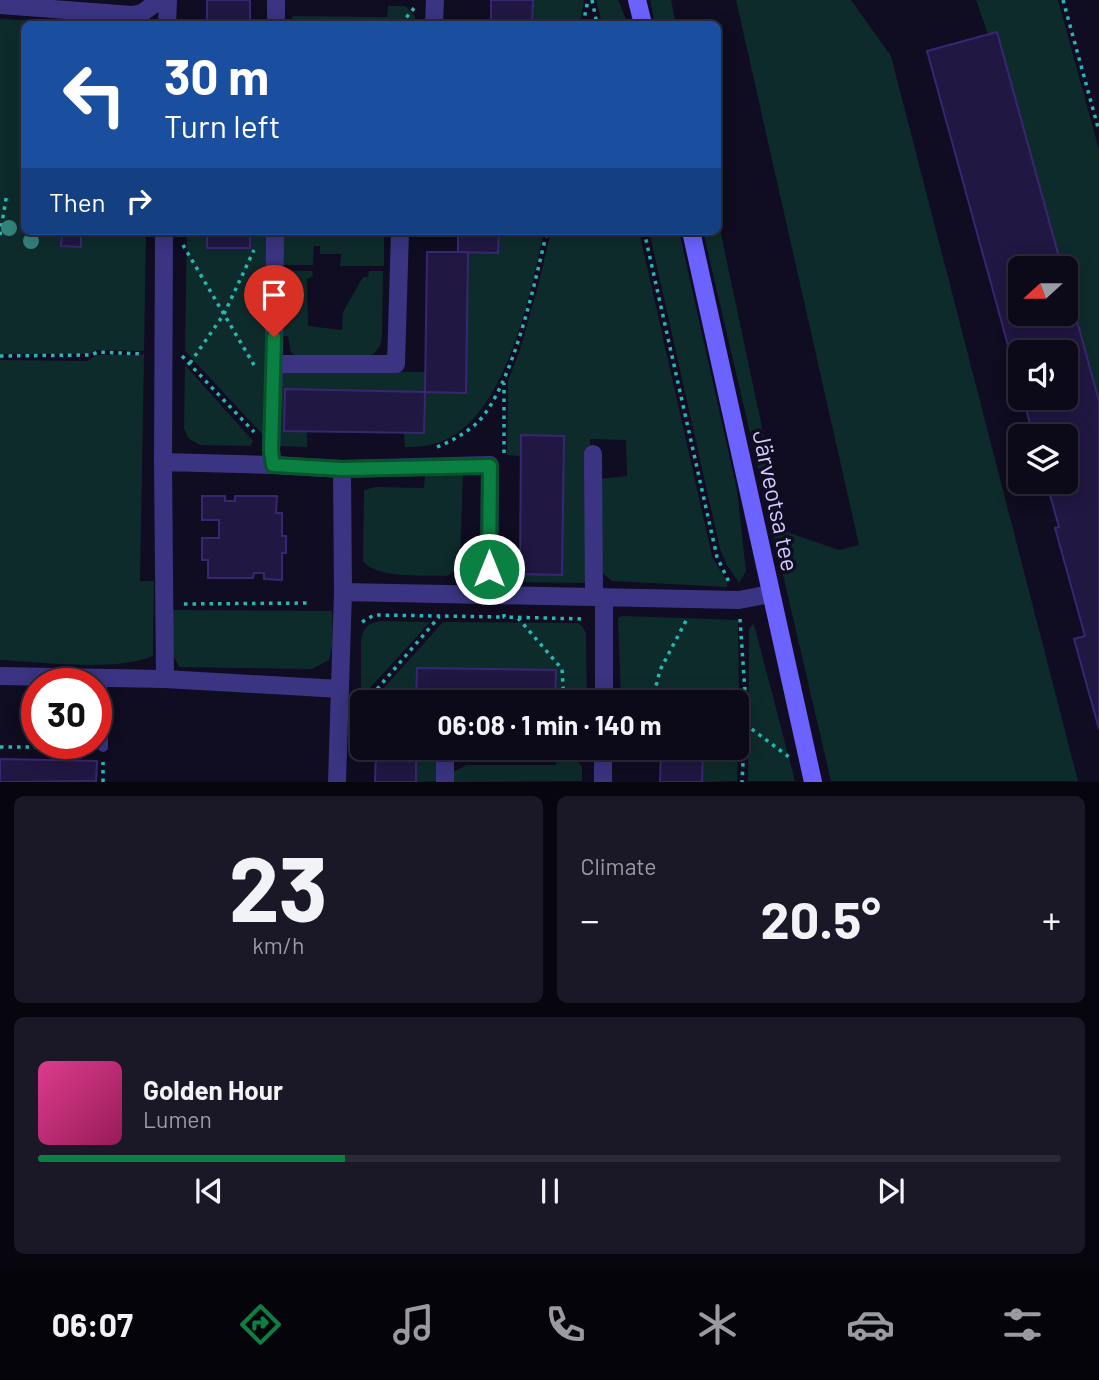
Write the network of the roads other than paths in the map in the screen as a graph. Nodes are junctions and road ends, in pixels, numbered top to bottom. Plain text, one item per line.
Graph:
1 (160, 0) edge
2 (168, 0) edge
3 (276, 0) edge
4 (435, 0) edge
5 (637, 0) edge
6 (1, 5) edge
7 (167, 21) edge
8 (276, 21) edge
9 (434, 21) edge
10 (642, 21) edge
11 (164, 235) edge
12 (275, 235) edge
13 (400, 235) edge
14 (692, 235) edge
15 (274, 363) junction
16 (593, 454) dead end
17 (272, 458) junction
18 (163, 462) junction
19 (342, 469) junction
20 (343, 592) junction
21 (770, 594) junction
22 (496, 595) junction
23 (599, 597) junction
24 (0, 676) edge
25 (21, 676) edge
26 (112, 678) edge
27 (165, 679) junction
28 (340, 689) junction
29 (604, 690) edge
30 (445, 760) edge
31 (603, 760) edge
32 (812, 778) edge
33 (337, 782) edge
34 (445, 782) edge
35 (603, 782) edge

1 - 6 street
2 - 7 street
3 - 8 street
4 - 9 street
5 - 10 main road
11 - 18 street
12 - 15 street
13 - 15 street
14 - 21 main road, Järveotsa tee
15 - 17 street
16 - 23 street
17 - 18 street
17 - 19 street
18 - 27 street
19 - 20 street
19 - 22 street
20 - 22 street
20 - 28 street
21 - 23 street
21 - 32 main road, Järveotsa tee
22 - 23 street
23 - 29 street
24 - 25 street
26 - 27 street
27 - 28 street
28 - 33 street
30 - 34 street
31 - 35 street

